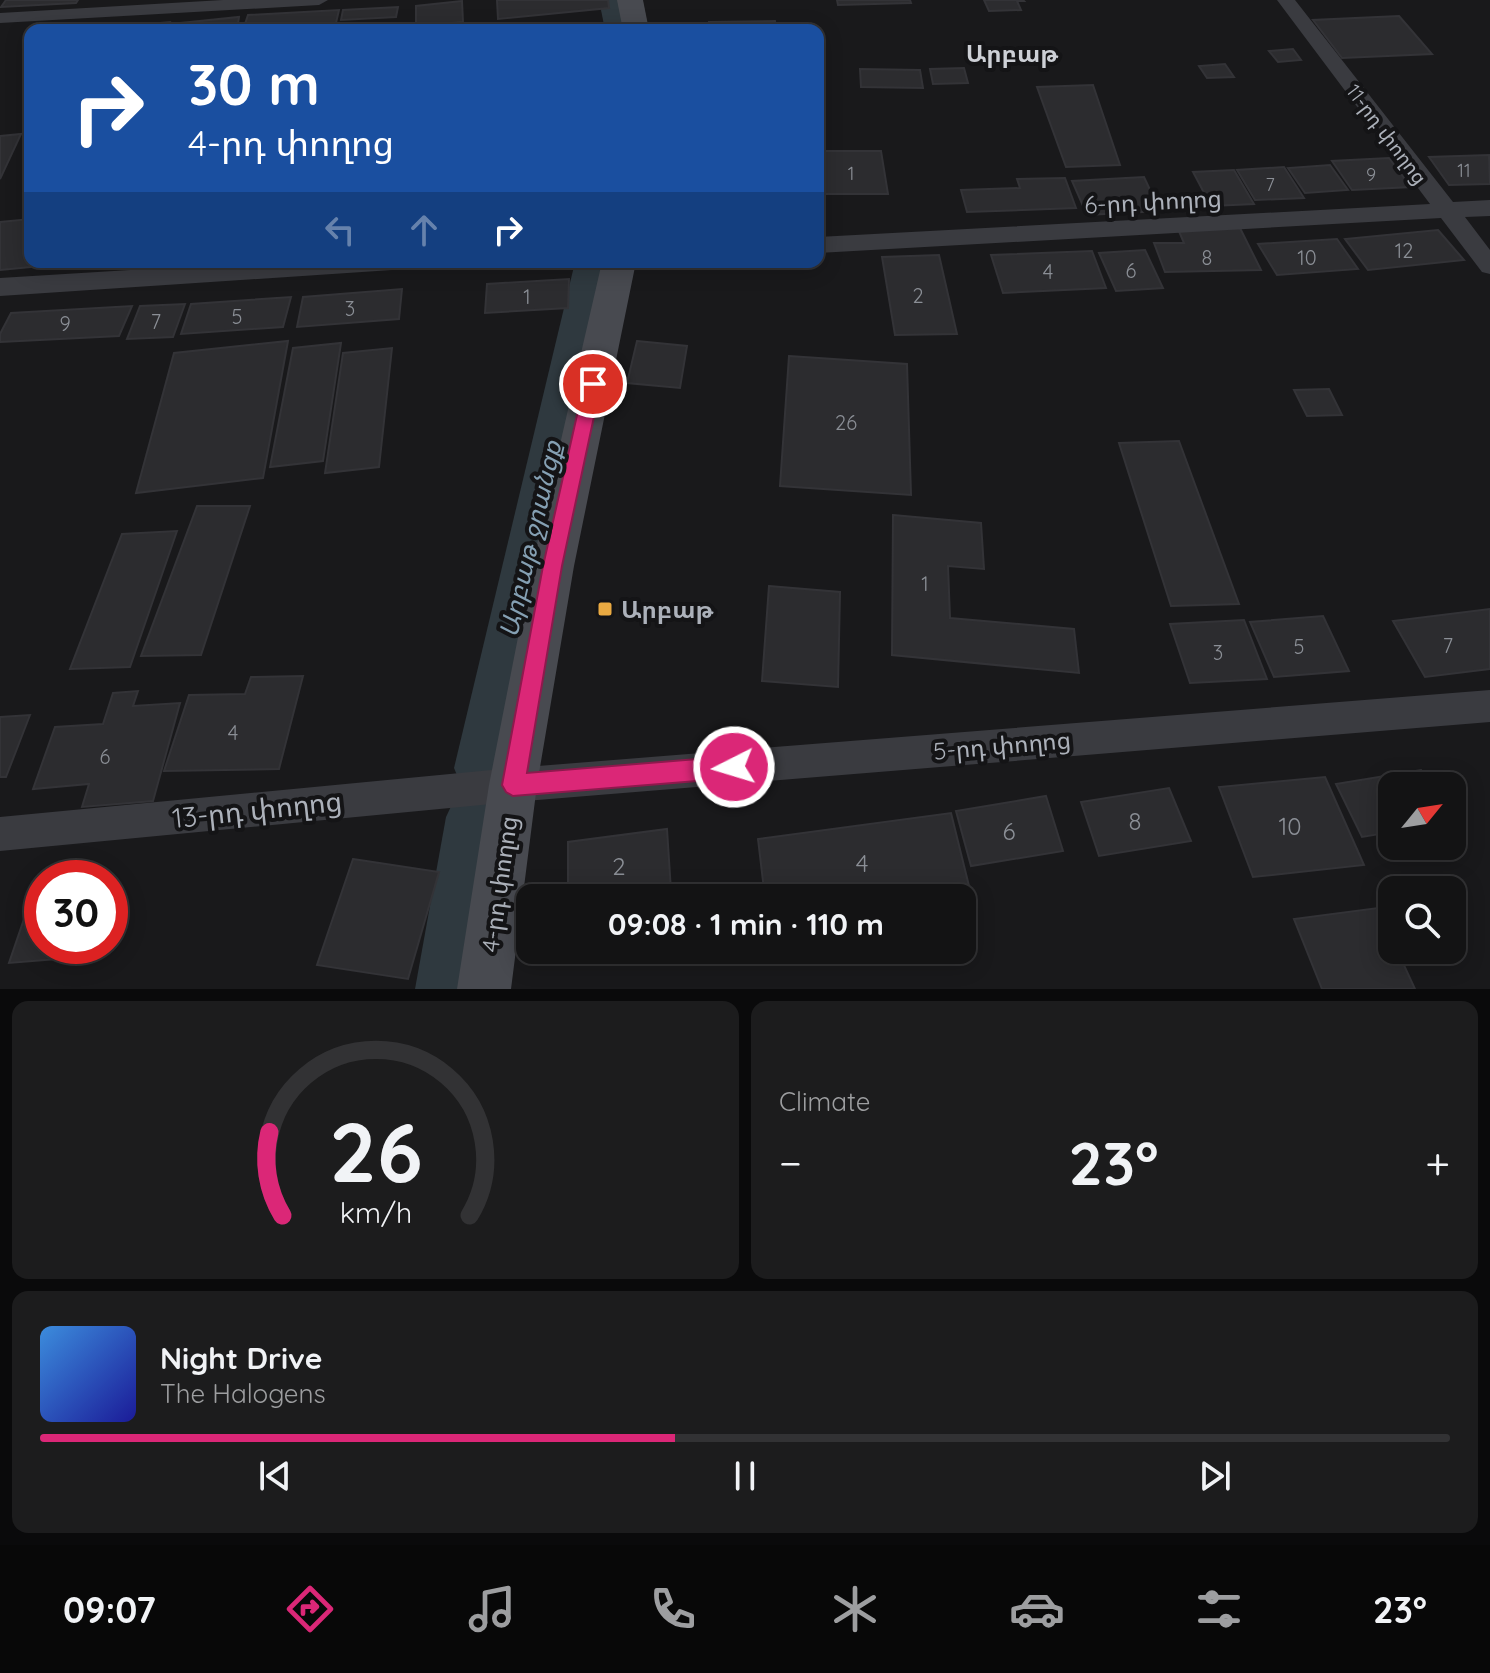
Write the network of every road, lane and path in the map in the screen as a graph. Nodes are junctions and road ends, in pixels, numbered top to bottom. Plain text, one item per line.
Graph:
1 (319, 0) edge
2 (630, 0) edge
3 (1286, 0) edge
4 (0, 18) edge
5 (635, 24) edge
6 (1490, 208) edge
7 (1446, 211) junction
8 (824, 245) edge
9 (1490, 266) edge
10 (298, 268) edge
11 (618, 268) edge
12 (0, 287) edge
13 (1490, 706) edge
14 (513, 785) junction
15 (0, 834) edge
16 (484, 989) edge

1 - 4 street
2 - 5 main road
3 - 7 street, 11-րդ փողոց
6 - 7 street, 6-րդ փողոց
7 - 8 street, 6-րդ փողոց
7 - 9 street, 11-րդ փողոց
10 - 12 street
11 - 14 main road, 4-րդ փողոց
13 - 14 street, 5-րդ փողոց
14 - 15 street, 13-րդ փողոց
14 - 16 main road, 4-րդ փողոց

